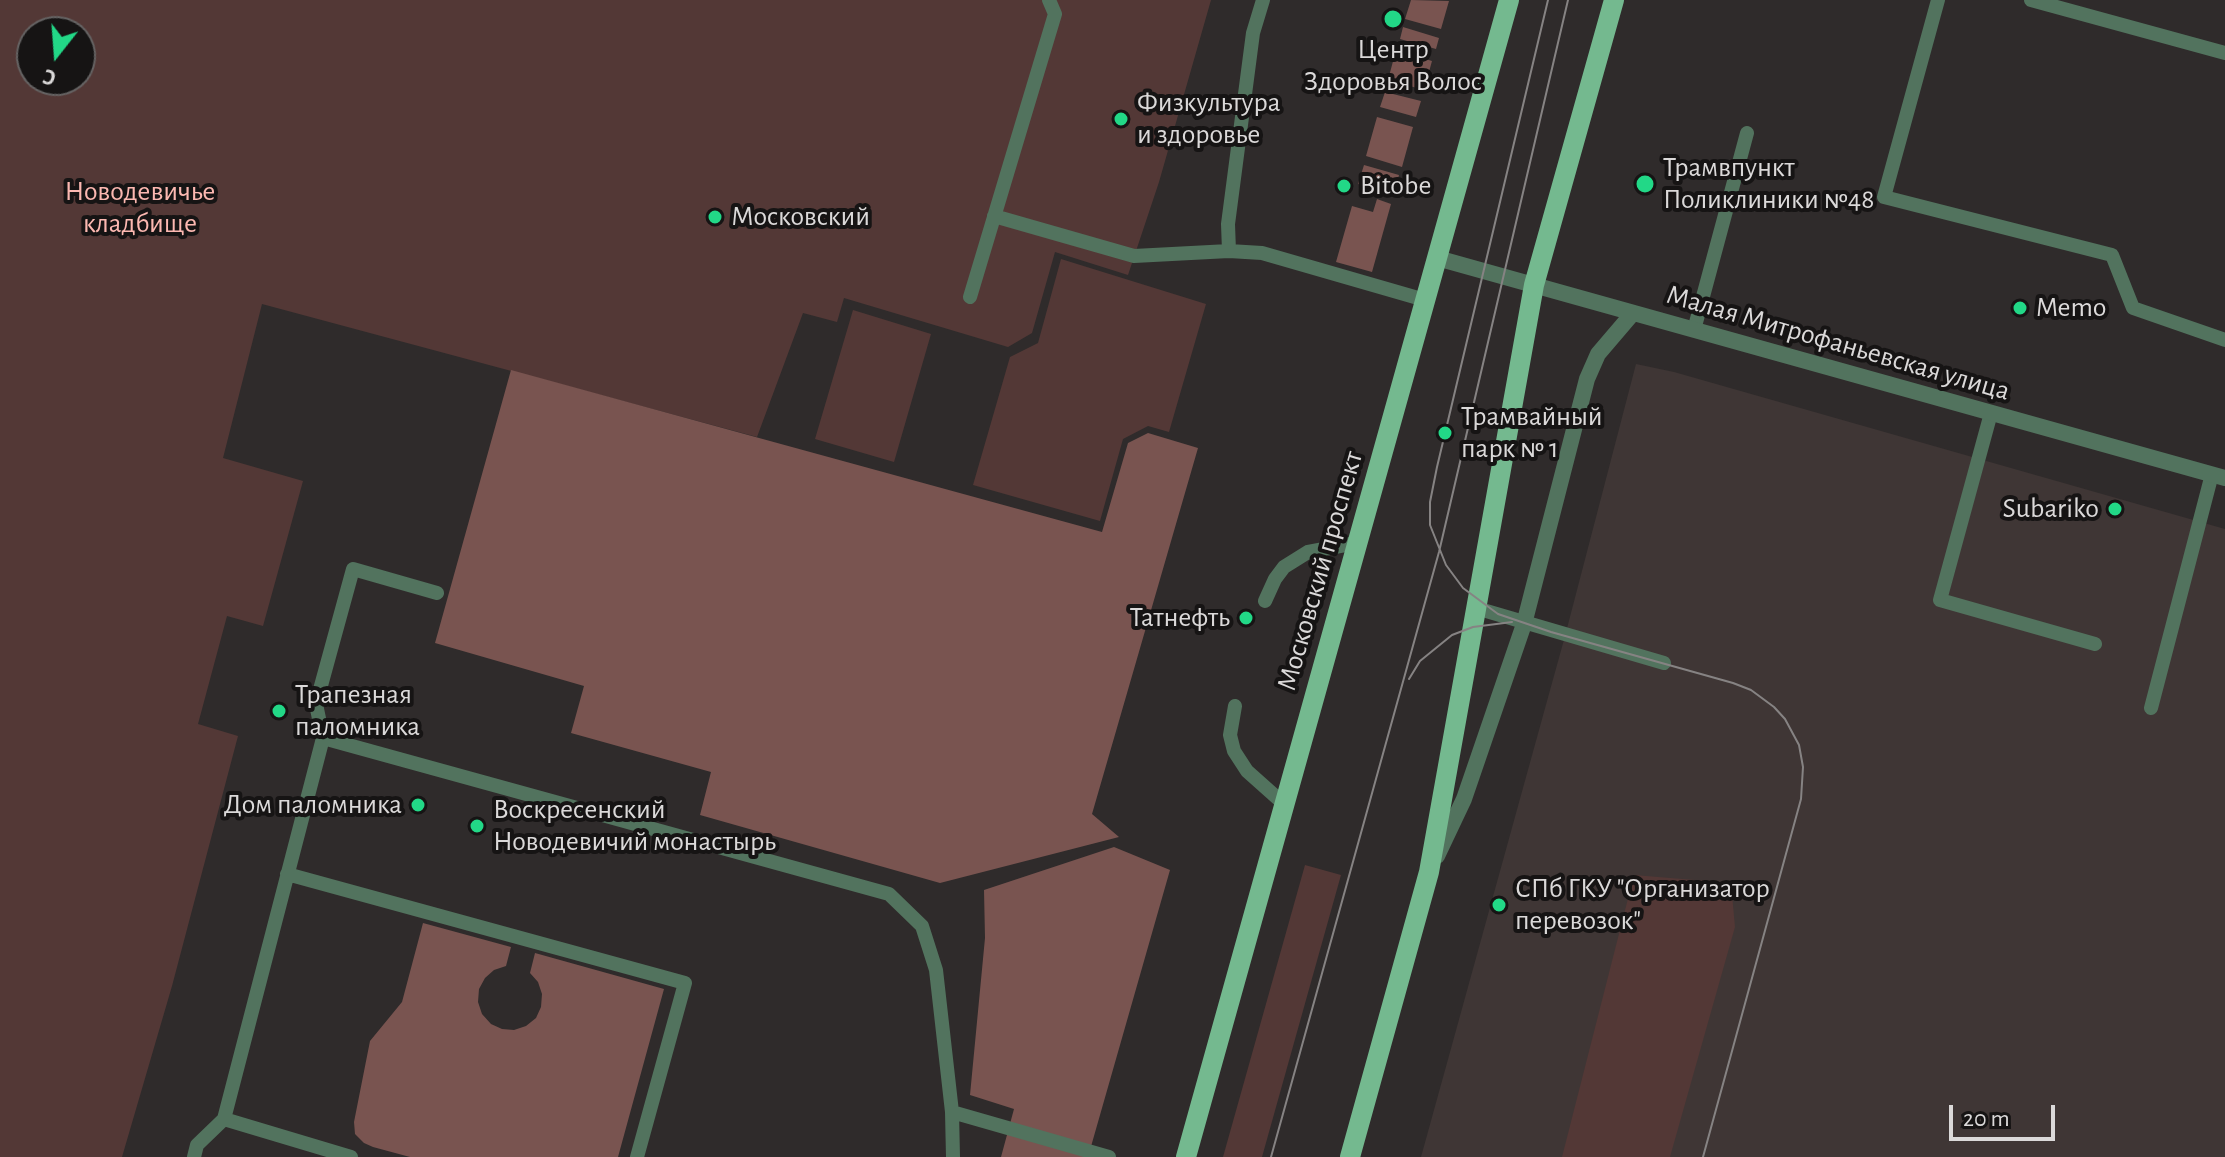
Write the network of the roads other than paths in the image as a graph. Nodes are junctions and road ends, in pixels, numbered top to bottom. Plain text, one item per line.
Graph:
1 (1049, 0) edge
2 (1263, 0) edge
3 (1509, 0) edge
4 (1614, 0) edge
5 (1938, 0) edge
6 (2031, 0) edge
7 (2225, 53) edge
8 (1747, 133) dead end
9 (994, 216) junction
10 (1229, 251) junction
11 (1437, 258) junction
12 (1534, 285) junction
13 (970, 297) dead end
14 (1425, 300) junction
15 (1633, 313) junction
16 (1694, 330) junction
17 (2225, 340) edge
18 (1991, 413) junction
19 (2218, 476) edge
20 (1356, 543) junction
21 (437, 593) dead end
22 (1265, 601) dead end
23 (1476, 608) junction
24 (1524, 623) junction
25 (2095, 644) dead end
26 (1664, 663) dead end
27 (1235, 706) dead end
28 (2151, 708) dead end
29 (323, 738) junction
30 (1284, 804) junction
31 (1429, 872) junction
32 (287, 874) junction
33 (952, 1112) junction
34 (224, 1119) junction
35 (194, 1157) edge
36 (351, 1157) edge
37 (637, 1157) edge
38 (953, 1157) edge
39 (1109, 1157) edge
40 (1186, 1157) edge
41 (1350, 1157) edge

1 - 9 lane
2 - 10 lane
3 - 11 main road, Московский проспект
4 - 12 main road
5 - 17 lane
6 - 7 lane
8 - 16 lane
9 - 10 lane
9 - 13 lane
10 - 14 lane
11 - 12 street, Малая Митрофаньевская улица
11 - 14 main road, Московский проспект
12 - 15 street, Малая Митрофаньевская улица
12 - 23 main road
14 - 20 main road, Московский проспект
15 - 16 street, Малая Митрофаньевская улица
15 - 24 street
16 - 18 street, Малая Митрофаньевская улица
18 - 19 street, Малая Митрофаньевская улица
18 - 25 lane
19 - 28 lane
20 - 22 lane
20 - 30 main road, Московский проспект
21 - 29 lane
23 - 24 lane
23 - 31 main road
24 - 26 lane
24 - 31 street
27 - 30 lane
29 - 32 lane
29 - 33 lane
30 - 40 main road, Московский проспект
31 - 41 main road
32 - 34 lane
32 - 37 lane
33 - 38 lane
33 - 39 lane
34 - 35 lane
34 - 36 lane

